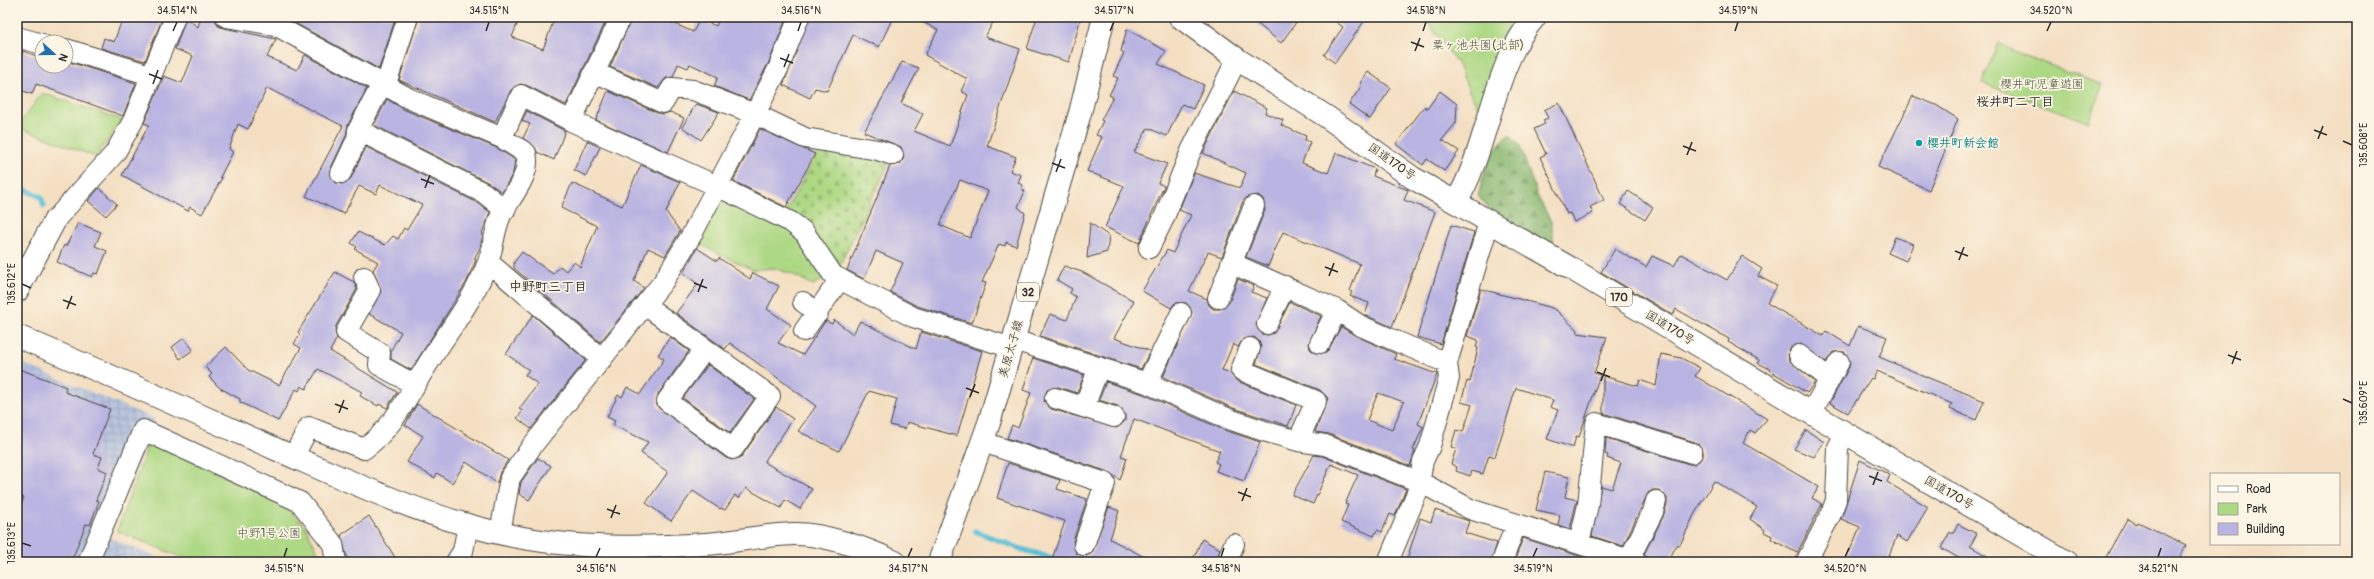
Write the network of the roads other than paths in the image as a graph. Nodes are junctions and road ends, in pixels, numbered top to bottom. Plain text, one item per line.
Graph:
1 (174, 17) edge
2 (226, 17) edge
3 (408, 17) edge
4 (621, 17) edge
5 (799, 17) edge
6 (1104, 17) edge
7 (1180, 17) edge
8 (1535, 17) edge
9 (249, 18) edge
10 (17, 37) edge
11 (34, 42) edge
12 (74, 52) edge
13 (1237, 59) junction
14 (594, 72) junction
15 (150, 76) junction
16 (384, 83) junction
17 (755, 114) junction
18 (570, 121) junction
19 (358, 130) junction
20 (502, 138) junction
21 (893, 155) dead end
22 (341, 173) dead end
23 (718, 186) junction
24 (1456, 202) junction
25 (1254, 206) dead end
26 (505, 210) junction
27 (55, 220) joint
28 (1489, 222) junction
29 (1149, 248) dead end
30 (488, 262) junction
31 (1231, 263) junction
32 (364, 277) dead end
33 (840, 279) junction
34 (1285, 286) junction
35 (17, 291) edge
36 (1218, 298) dead end
37 (645, 305) junction
38 (1338, 310) junction
39 (1181, 313) dead end
40 (1267, 324) dead end
41 (804, 331) dead end
42 (17, 336) edge
43 (1320, 343) dead end
44 (1013, 344) junction
45 (1250, 348) dead end
46 (705, 349) junction
47 (1799, 355) dead end
48 (602, 359) junction
49 (1447, 362) junction
50 (1099, 367) junction
51 (1147, 383) junction
52 (415, 385) junction
53 (1055, 398) dead end
54 (1084, 407) junction
55 (1811, 413) junction
56 (1114, 417) dead end
57 (1846, 433) junction
58 (1298, 441) junction
59 (983, 442) junction
60 (1692, 453) dead end
61 (293, 457) junction
62 (1420, 482) junction
63 (1656, 501) dead end
64 (1516, 524) junction
65 (468, 525) junction
66 (500, 533) junction
67 (1579, 543) junction
68 (1084, 545) dead end
69 (1633, 560) edge
70 (88, 562) edge
71 (336, 562) edge
72 (456, 562) edge
73 (895, 562) edge
74 (939, 562) edge
75 (1388, 562) edge
76 (1502, 562) edge
77 (1806, 562) edge
78 (2067, 562) edge

1 - 15 street
2 - 9 street
3 - 16 street
4 - 14 street
5 - 17 street
6 - 44 main road, 美原太子線 / 32
7 - 13 main road, 国道170号 / 170
8 - 24 main road
9 - 16 street
10 - 11 street
12 - 15 street
13 - 24 main road, 国道170号 / 170
13 - 29 street
14 - 17 street
14 - 18 street
15 - 27 street
16 - 19 street
16 - 20 street
17 - 21 street
17 - 23 street
18 - 20 street
18 - 23 street
19 - 22 street
19 - 26 street
20 - 26 street
23 - 33 street
23 - 37 street
24 - 28 main road, 国道170号 / 170
25 - 31 street
26 - 30 street
27 - 35 main road
28 - 49 street
28 - 55 main road, 国道170号 / 170
30 - 48 street
30 - 52 street
31 - 34 street
31 - 36 street
32 - 52 street
33 - 41 street
33 - 44 street
34 - 38 street
34 - 40 street
37 - 46 street
37 - 48 street
38 - 43 street
38 - 49 street
39 - 51 street
42 - 61 main road
44 - 50 street
44 - 59 main road, 美原太子線 / 32
45 - 58 street
46 - 46 street
47 - 55 street
48 - 66 street
49 - 62 street
50 - 51 street
50 - 54 street
51 - 58 street
52 - 61 street
53 - 54 street
54 - 56 street
55 - 57 main road, 国道170号 / 170
57 - 77 street
57 - 78 main road, 国道170号 / 170
58 - 62 street
59 - 68 street
59 - 74 main road, 美原太子線 / 32
60 - 67 street
61 - 65 main road
62 - 64 street
62 - 75 street
63 - 69 street
64 - 67 street
64 - 76 street
65 - 66 main road
65 - 72 street
66 - 73 main road
67 - 69 street
70 - 71 street

